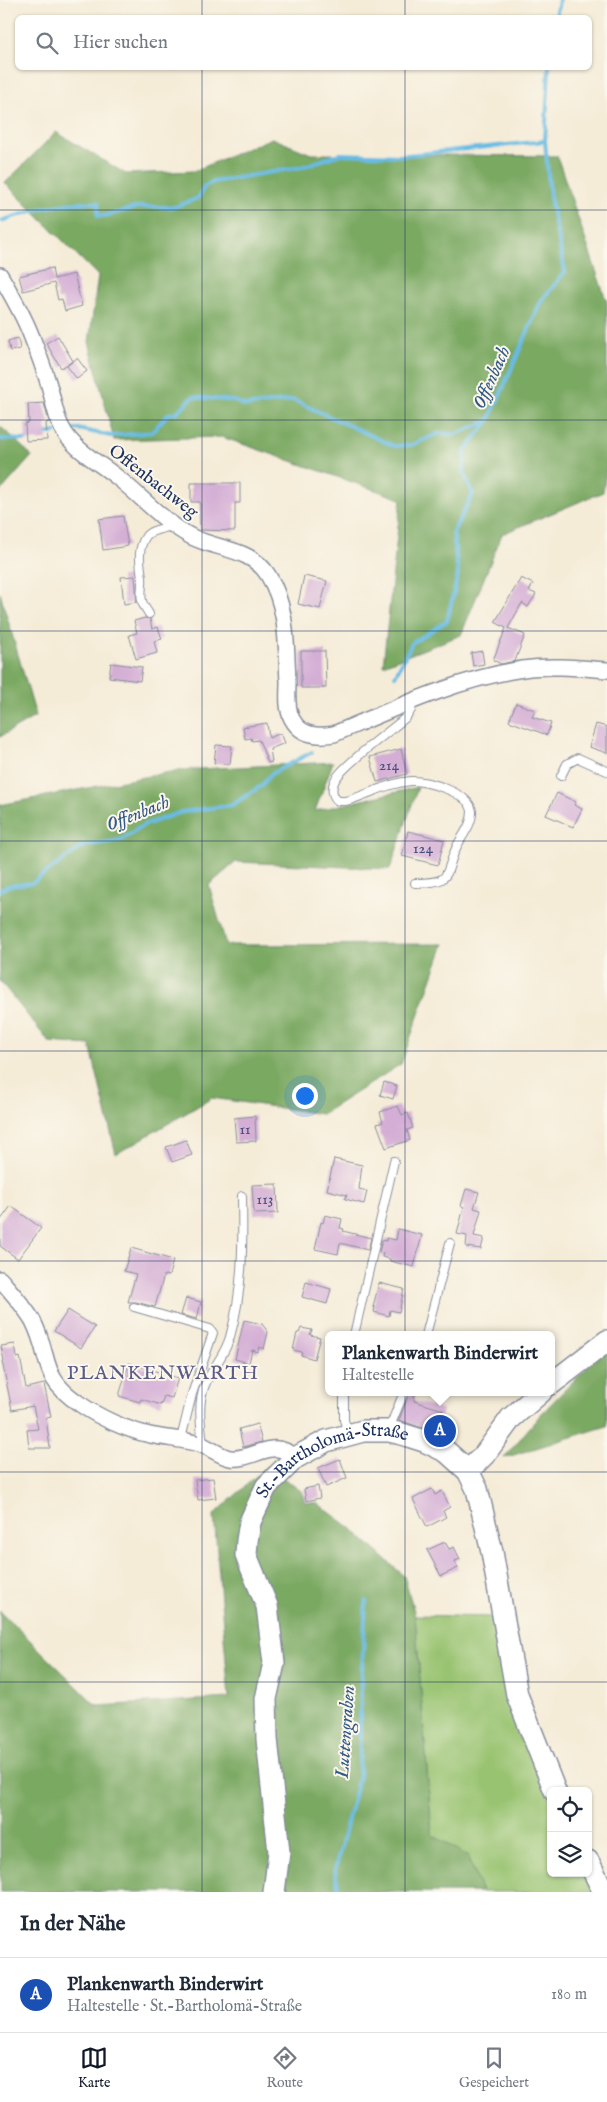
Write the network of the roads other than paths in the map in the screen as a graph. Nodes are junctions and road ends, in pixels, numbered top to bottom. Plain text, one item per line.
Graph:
1 (0, 275) edge
2 (174, 524) junction
3 (150, 614) dead end
4 (607, 670) edge
5 (412, 701) junction
6 (607, 770) edge
7 (561, 776) dead end
8 (415, 884) dead end
9 (394, 1161) dead end
10 (242, 1196) dead end
11 (450, 1243) dead end
12 (0, 1279) edge
13 (134, 1307) dead end
14 (355, 1331) edge
15 (427, 1331) edge
16 (607, 1341) edge
17 (555, 1381) edge
18 (344, 1396) edge
19 (402, 1396) edge
20 (537, 1396) edge
21 (388, 1431) junction
22 (348, 1434) junction
23 (181, 1439) junction
24 (203, 1445) junction
25 (295, 1458) junction
26 (468, 1471) junction
27 (553, 1787) edge
28 (592, 1869) edge
29 (274, 1892) edge
30 (604, 1892) edge

1 - 2 street, Offenbachweg
2 - 3 lane
2 - 5 street, Offenbachweg
4 - 5 street, Offenbachweg
5 - 8 lane
6 - 7 lane
9 - 14 lane
10 - 24 lane
11 - 15 lane
12 - 23 street
13 - 23 lane
16 - 17 main road
18 - 22 lane
19 - 21 lane
20 - 26 main road
21 - 22 main road, St.-Bartholomä-Straße
21 - 26 main road, St.-Bartholomä-Straße
22 - 25 main road, St.-Bartholomä-Straße
23 - 24 street
24 - 25 street
25 - 29 main road, St.-Bartholomä-Straße
26 - 27 main road, St.-Bartholomä-Straße
28 - 30 main road

